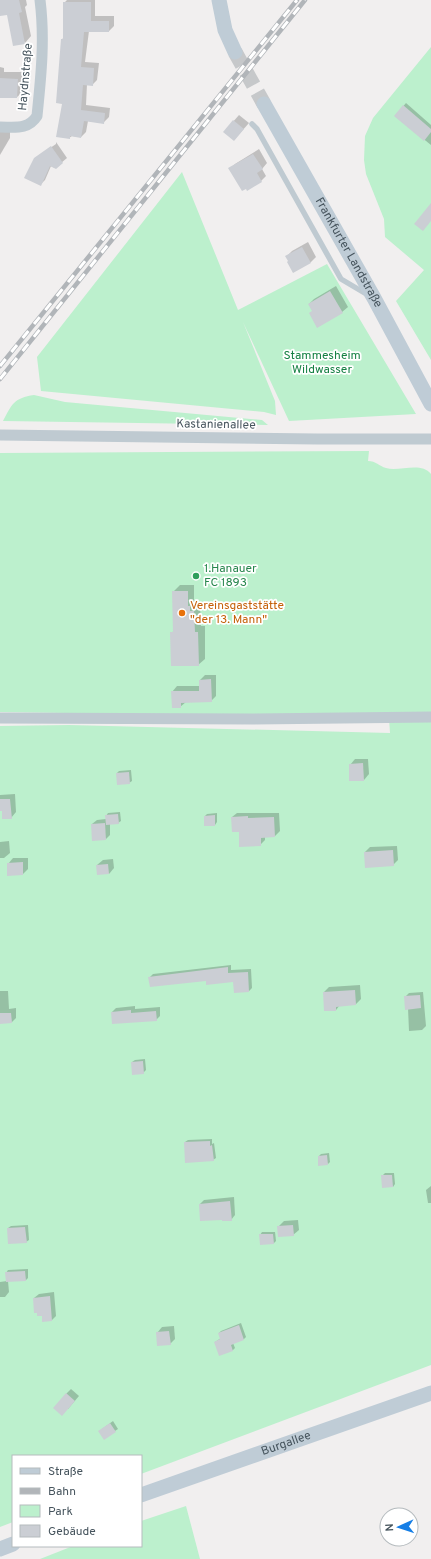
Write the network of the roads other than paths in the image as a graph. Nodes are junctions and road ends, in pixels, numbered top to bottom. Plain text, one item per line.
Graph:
1 (40, 0) edge
2 (219, 0) edge
3 (235, 52) tunnel mouth
4 (264, 104) tunnel mouth
5 (252, 124) dead end
6 (0, 127) edge
7 (374, 298) junction
8 (431, 404) edge
9 (0, 435) edge
10 (431, 439) edge
11 (431, 717) edge
12 (0, 718) edge
13 (431, 1393) edge
14 (142, 1495) edge
15 (12, 1544) edge
16 (0, 1549) edge

1 - 6 street, Haydnstraße
2 - 3 main road
4 - 7 main road, Frankfurter Landstraße
5 - 7 lane
7 - 8 main road, Frankfurter Landstraße
9 - 10 street, Kastanienallee
11 - 12 street
13 - 14 main road, Burgallee
15 - 16 main road

